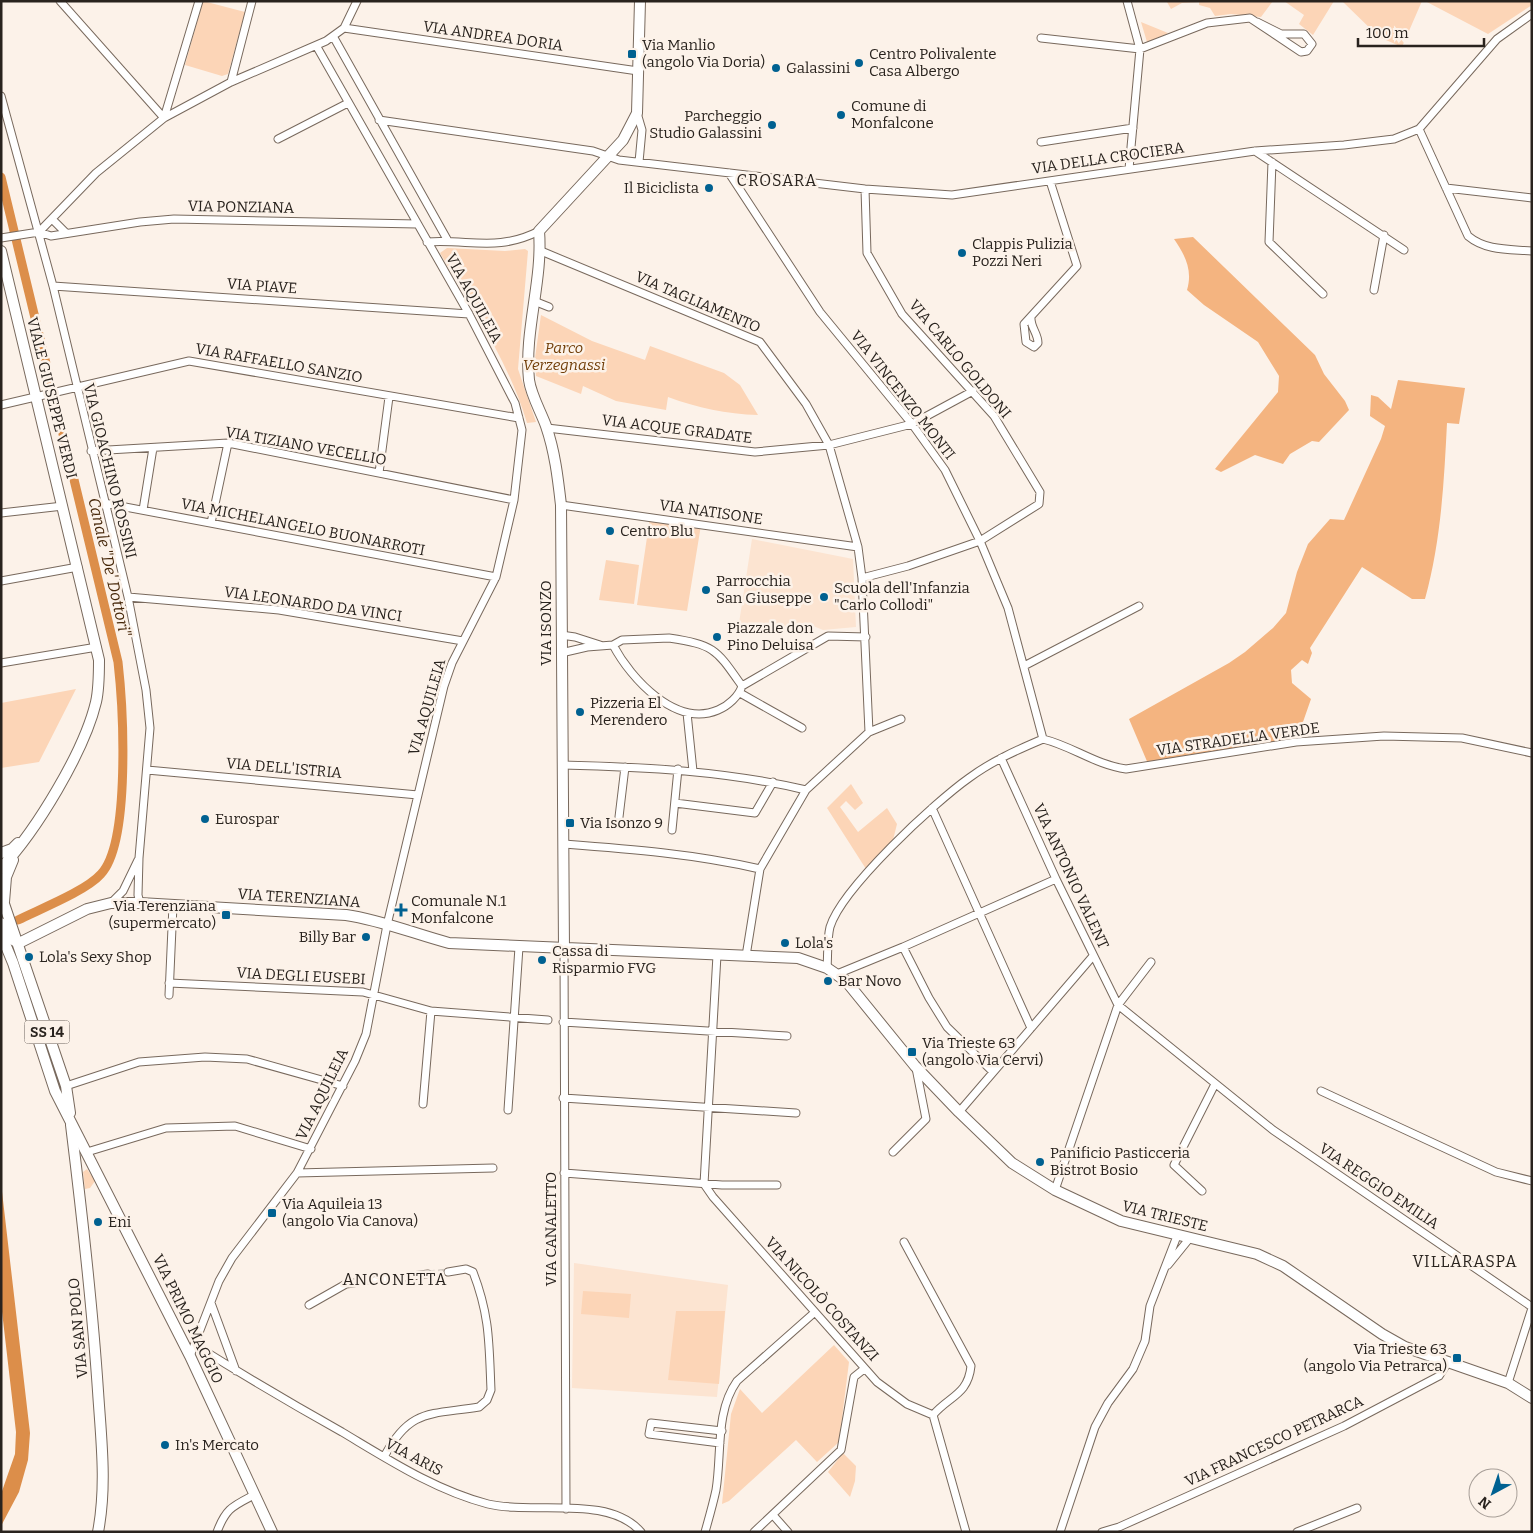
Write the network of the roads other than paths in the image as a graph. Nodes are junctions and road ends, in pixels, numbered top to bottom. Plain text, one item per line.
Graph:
1 (60, 1) edge
2 (199, 1) edge
3 (252, 1) edge
4 (357, 1) edge
5 (640, 1) edge
6 (1127, 1) edge
7 (1532, 14) edge
8 (1257, 22) junction
9 (344, 28) junction
10 (333, 36) junction
11 (1041, 38) dead end
12 (317, 47) junction
13 (1140, 49) junction
14 (638, 71) junction
15 (231, 82) junction
16 (1, 96) edge
17 (348, 103) junction
18 (636, 113) junction
19 (164, 118) junction
20 (379, 120) junction
21 (1133, 128) junction
22 (1419, 128) junction
23 (278, 140) dead end
24 (1041, 142) dead end
25 (1255, 151) junction
26 (606, 156) junction
27 (639, 162) junction
28 (1272, 162) junction
29 (1129, 169) junction
30 (729, 173) junction
31 (1050, 181) junction
32 (1446, 188) junction
33 (865, 189) junction
34 (1532, 198) edge
35 (52, 220) junction
36 (417, 224) junction
37 (539, 231) junction
38 (39, 232) junction
39 (66, 233) junction
40 (1384, 235) junction
41 (1, 238) edge
42 (448, 241) junction
43 (427, 242) junction
44 (1404, 250) dead end
45 (540, 251) junction
46 (1532, 251) edge
47 (1, 252) edge
48 (53, 286) junction
49 (1374, 290) dead end
50 (1323, 294) dead end
51 (534, 301) junction
52 (549, 307) dead end
53 (469, 314) junction
54 (1031, 317) dead end
55 (76, 388) junction
56 (972, 391) junction
57 (42, 396) junction
58 (389, 396) junction
59 (1, 405) edge
60 (520, 418) junction
61 (912, 424) junction
62 (547, 428) junction
63 (228, 443) junction
64 (828, 444) junction
65 (153, 448) junction
66 (91, 451) junction
67 (379, 473) junction
68 (514, 500) junction
69 (104, 503) junction
70 (561, 505) junction
71 (63, 506) junction
72 (143, 510) junction
73 (1, 513) edge
74 (211, 523) junction
75 (980, 541) junction
76 (858, 547) junction
77 (78, 567) junction
78 (496, 577) junction
79 (862, 578) junction
80 (1, 581) edge
81 (128, 597) junction
82 (1139, 606) dead end
83 (561, 636) junction
84 (866, 637) junction
85 (463, 641) junction
86 (600, 645) junction
87 (613, 645) junction
88 (97, 646) junction
89 (561, 653) junction
90 (1, 663) edge
91 (1024, 666) junction
92 (741, 689) junction
93 (687, 713) junction
94 (901, 719) dead end
95 (802, 728) dead end
96 (869, 732) junction
97 (1043, 739) junction
98 (1532, 753) edge
99 (1001, 758) junction
100 (562, 765) junction
101 (625, 767) junction
102 (147, 770) junction
103 (678, 770) junction
104 (693, 771) junction
105 (773, 782) junction
106 (806, 790) junction
107 (418, 795) junction
108 (675, 803) junction
109 (932, 808) junction
110 (619, 817) dead end
111 (672, 830) dead end
112 (564, 844) junction
113 (1, 847) edge
114 (18, 847) junction
115 (1, 853) edge
116 (139, 858) junction
117 (1, 868) edge
118 (760, 868) junction
119 (1056, 879) junction
120 (3, 900) edge
121 (111, 903) junction
122 (140, 903) junction
123 (172, 905) junction
124 (980, 914) junction
125 (1, 923) edge
126 (387, 925) junction
127 (1, 934) edge
128 (19, 943) junction
129 (518, 947) junction
130 (903, 947) junction
131 (564, 949) junction
132 (717, 955) junction
133 (746, 956) junction
134 (1093, 956) junction
135 (1151, 962) dead end
136 (827, 968) junction
137 (837, 974) junction
138 (846, 981) joint
139 (169, 983) junction
140 (373, 994) junction
141 (168, 995) dead end
142 (1118, 1005) junction
143 (431, 1011) junction
144 (512, 1017) junction
145 (548, 1020) dead end
146 (563, 1022) junction
147 (1030, 1028) junction
148 (712, 1032) junction
149 (787, 1036) dead end
150 (915, 1066) junction
151 (993, 1072) junction
152 (1215, 1084) junction
153 (66, 1086) junction
154 (342, 1086) junction
155 (1321, 1090) dead end
156 (563, 1098) junction
157 (422, 1104) dead end
158 (708, 1108) junction
159 (508, 1110) dead end
160 (959, 1112) junction
161 (796, 1113) dead end
162 (71, 1122) junction
163 (310, 1149) junction
164 (86, 1152) junction
165 (893, 1152) dead end
166 (493, 1168) dead end
167 (297, 1173) junction
168 (564, 1173) junction
169 (1532, 1181) edge
170 (704, 1184) junction
171 (777, 1185) dead end
172 (1055, 1190) junction
173 (1202, 1191) dead end
174 (1177, 1236) junction
175 (1189, 1239) junction
176 (904, 1242) dead end
177 (1164, 1271) junction
178 (448, 1272) tunnel mouth
179 (428, 1274) tunnel mouth
180 (372, 1281) tunnel mouth
181 (354, 1283) tunnel mouth
182 (211, 1303) junction
183 (309, 1305) dead end
184 (1532, 1308) edge
185 (815, 1312) junction
186 (195, 1344) junction
187 (190, 1356) junction
188 (1448, 1362) junction
189 (864, 1369) junction
190 (237, 1371) junction
191 (1508, 1383) junction
192 (1532, 1398) edge
193 (933, 1416) junction
194 (722, 1431) junction
195 (720, 1444) junction
196 (384, 1457) junction
197 (254, 1495) junction
198 (1357, 1508) dead end
199 (566, 1509) junction
200 (773, 1515) junction
201 (1121, 1530) edge
202 (705, 1531) edge
203 (98, 1532) edge
204 (217, 1532) edge
205 (272, 1532) edge
206 (641, 1532) edge
207 (754, 1532) edge
208 (788, 1532) edge
209 (966, 1532) edge
210 (1060, 1532) edge
211 (1102, 1532) edge
212 (1297, 1532) edge

1 - 19 street
2 - 19 street
3 - 15 street
4 - 9 street
5 - 14 street
6 - 13 street
7 - 22 street, VIA DELLA CROCIERA
8 - 8 street
8 - 13 street
9 - 10 street
9 - 14 street, VIA ANDREA DORIA
10 - 12 street
10 - 20 street, VIA AQUILEIA
11 - 13 street
12 - 15 street
12 - 17 street, VIA AQUILEIA
13 - 21 street
14 - 18 street
15 - 19 street
16 - 38 street, VIA GIOACHINO ROSSINI
17 - 23 street
17 - 36 street, VIA AQUILEIA
18 - 26 street
18 - 27 street
19 - 35 street
20 - 26 street, VIA DELLA CROCIERA
20 - 42 street, VIA AQUILEIA
21 - 24 street
21 - 29 street
22 - 25 street, VIA DELLA CROCIERA
22 - 32 street
25 - 28 street
25 - 29 street, VIA DELLA CROCIERA
26 - 27 street, VIA DELLA CROCIERA
26 - 37 street
27 - 30 street, VIA DELLA CROCIERA
28 - 40 street
28 - 50 street
29 - 31 street, VIA DELLA CROCIERA
30 - 33 street, VIA DELLA CROCIERA
30 - 61 street, VIA VINCENZO MONTI
31 - 33 street, VIA DELLA CROCIERA
31 - 54 street
32 - 34 street
32 - 46 street
33 - 56 street, VIA CARLO GOLDONI
35 - 38 street
35 - 39 street
36 - 39 street, VIA PONZIANA
36 - 43 street, VIA AQUILEIA
37 - 42 street
37 - 45 street, VIA ISONZO
38 - 39 street, VIA PONZIANA
38 - 41 street, VIA PONZIANA
38 - 48 street, VIA GIOACHINO ROSSINI
40 - 44 street
40 - 49 street
42 - 43 street
43 - 53 street, VIA AQUILEIA
45 - 51 street, VIA ISONZO
45 - 64 street, VIA TAGLIAMENTO
47 - 57 street, VIALE GIUSEPPE VERDI
48 - 53 street, VIA PIAVE
48 - 55 street, VIA GIOACHINO ROSSINI
51 - 52 street
51 - 62 street, VIA ISONZO
53 - 60 street, VIA AQUILEIA
55 - 57 street, VIA RAFFAELLO SANZIO
55 - 58 street, VIA RAFFAELLO SANZIO
55 - 66 street, VIA GIOACHINO ROSSINI
56 - 61 street, VIA ACQUE GRADATE
56 - 75 street, VIA CARLO GOLDONI
57 - 59 street, VIA RAFFAELLO SANZIO
57 - 71 street, VIALE GIUSEPPE VERDI
58 - 60 street, VIA RAFFAELLO SANZIO
58 - 67 street
60 - 68 street, VIA AQUILEIA
61 - 64 street, VIA ACQUE GRADATE
61 - 75 street, VIA VINCENZO MONTI
62 - 64 street, VIA ACQUE GRADATE
62 - 70 street, VIA ISONZO
63 - 65 street, VIA TIZIANO VECELLIO
63 - 67 street, VIA TIZIANO VECELLIO
63 - 74 street
64 - 76 street, VIA TAGLIAMENTO
65 - 66 street, VIA TIZIANO VECELLIO
65 - 72 street
66 - 69 street, VIA GIOACHINO ROSSINI
67 - 68 street, VIA TIZIANO VECELLIO
68 - 78 street, VIA AQUILEIA
69 - 72 street, VIA MICHELANGELO BUONARROTI
69 - 81 street, VIA GIOACHINO ROSSINI
70 - 76 street, VIA NATISONE
70 - 83 street, VIA ISONZO
71 - 73 street
71 - 77 street, VIALE GIUSEPPE VERDI
72 - 74 street, VIA MICHELANGELO BUONARROTI
74 - 78 street, VIA MICHELANGELO BUONARROTI
75 - 79 street
75 - 91 street, VIA VINCENZO MONTI
76 - 79 street, VIA TAGLIAMENTO
77 - 80 street
77 - 88 street, VIALE GIUSEPPE VERDI
78 - 85 street, VIA AQUILEIA
79 - 84 street, VIA TAGLIAMENTO
81 - 85 street, VIA LEONARDO DA VINCI
81 - 102 street, VIA GIOACHINO ROSSINI
82 - 91 street
83 - 86 street
83 - 89 street, VIA ISONZO
84 - 92 street
84 - 96 street, VIA TAGLIAMENTO
85 - 107 street, VIA AQUILEIA
86 - 87 street
86 - 89 street
87 - 92 street
87 - 93 street
88 - 90 street
88 - 114 street, VIALE GIUSEPPE VERDI
89 - 100 street, VIA ISONZO
91 - 97 street, VIA VINCENZO MONTI
92 - 93 street
92 - 95 street
93 - 104 street
94 - 96 street
96 - 106 street
97 - 98 street, VIA STRADELLA VERDE
97 - 99 street
99 - 109 street
99 - 119 street, VIA ANTONIO VALENT
100 - 101 street
100 - 112 street, VIA ISONZO
101 - 103 street
101 - 110 street
102 - 107 street, VIA DELL'ISTRIA
102 - 116 street, VIA GIOACHINO ROSSINI
103 - 104 street
103 - 108 street
104 - 105 street
105 - 106 street
105 - 108 street
106 - 118 street
107 - 126 street, VIA AQUILEIA
108 - 111 street
109 - 124 street
109 - 136 street
112 - 118 street
112 - 131 street, VIA ISONZO
113 - 114 street
114 - 115 street
114 - 117 street
114 - 120 street
116 - 121 street, VIA GIOACHINO ROSSINI
116 - 122 street, VIA GIOACHINO ROSSINI
118 - 133 street
119 - 124 street
119 - 134 street, VIA ANTONIO VALENT
120 - 128 street
121 - 122 street, VIA TERENZIANA
121 - 128 street, VIA TERENZIANA
122 - 123 street, VIA TERENZIANA
123 - 126 street, VIA TERENZIANA
123 - 139 street
124 - 130 street
124 - 147 street
125 - 128 street
126 - 129 street, VIA TERENZIANA
126 - 140 street, VIA AQUILEIA
127 - 162 street, VIA PRIMO MAGGIO
128 - 153 street, SS 14
129 - 131 street, VIA TERENZIANA
129 - 144 street
130 - 137 street
130 - 151 street
131 - 132 street, VIA TERENZIANA
131 - 146 street, VIA CANALETTO
132 - 133 street, VIA TERENZIANA
132 - 148 street
133 - 136 street, VIA TERENZIANA
134 - 142 street, VIA ANTONIO VALENT
134 - 147 street
135 - 142 street
136 - 137 street, VIA TERENZIANA
137 - 138 street, VIA TERENZIANA
138 - 150 street, VIA TRIESTE
139 - 140 street, VIA DEGLI EUSEBI
139 - 141 street
140 - 143 street, VIA DEGLI EUSEBI
140 - 154 street, VIA AQUILEIA
142 - 152 street, VIA REGGIO EMILIA
142 - 172 street
143 - 144 street, VIA DEGLI EUSEBI
143 - 157 street
144 - 145 street, VIA DEGLI EUSEBI
144 - 159 street
146 - 148 street
146 - 156 street, VIA CANALETTO
147 - 151 street
148 - 149 street
148 - 158 street
150 - 160 street, VIA TRIESTE
150 - 165 street
151 - 160 street
152 - 173 street
152 - 184 street, VIA REGGIO EMILIA
153 - 154 street
153 - 162 street, SS 14
154 - 163 street, VIA AQUILEIA
155 - 169 street
156 - 158 street
156 - 168 street, VIA CANALETTO
158 - 161 street
158 - 170 street
160 - 172 street, VIA TRIESTE
162 - 164 street, VIA PRIMO MAGGIO
162 - 203 street, VIA SAN POLO
163 - 164 street
163 - 167 street, VIA AQUILEIA
164 - 187 street, VIA PRIMO MAGGIO
166 - 167 street
167 - 182 street, VIA AQUILEIA
168 - 170 street
168 - 199 street, VIA CANALETTO
170 - 171 street
170 - 185 street, VIA NICOLÒ COSTANZI
172 - 174 street, VIA TRIESTE
174 - 175 street, VIA TRIESTE
174 - 177 street
175 - 177 street
175 - 188 street, VIA TRIESTE
176 - 193 street
177 - 210 street
178 - 196 street
179 - 180 street
181 - 183 street
182 - 186 street, VIA AQUILEIA
182 - 190 street
184 - 191 street
185 - 189 street, VIA NICOLÒ COSTANZI
185 - 194 street
186 - 187 street, VIA AQUILEIA
186 - 190 street, VIA ARIS
187 - 197 street, VIA PRIMO MAGGIO
188 - 191 street, VIA TRIESTE
188 - 201 street, VIA FRANCESCO PETRARCA
189 - 193 street, VIA NICOLÒ COSTANZI
189 - 200 street
190 - 196 street, VIA ARIS
191 - 192 street, VIA TRIESTE
193 - 209 street
194 - 195 street
194 - 195 street
195 - 202 street
196 - 199 street, VIA ARIS
197 - 204 street
197 - 205 street, VIA PRIMO MAGGIO
198 - 212 street
199 - 206 street, VIA ARIS
200 - 207 street
200 - 208 street
201 - 211 street, VIA FRANCESCO PETRARCA

